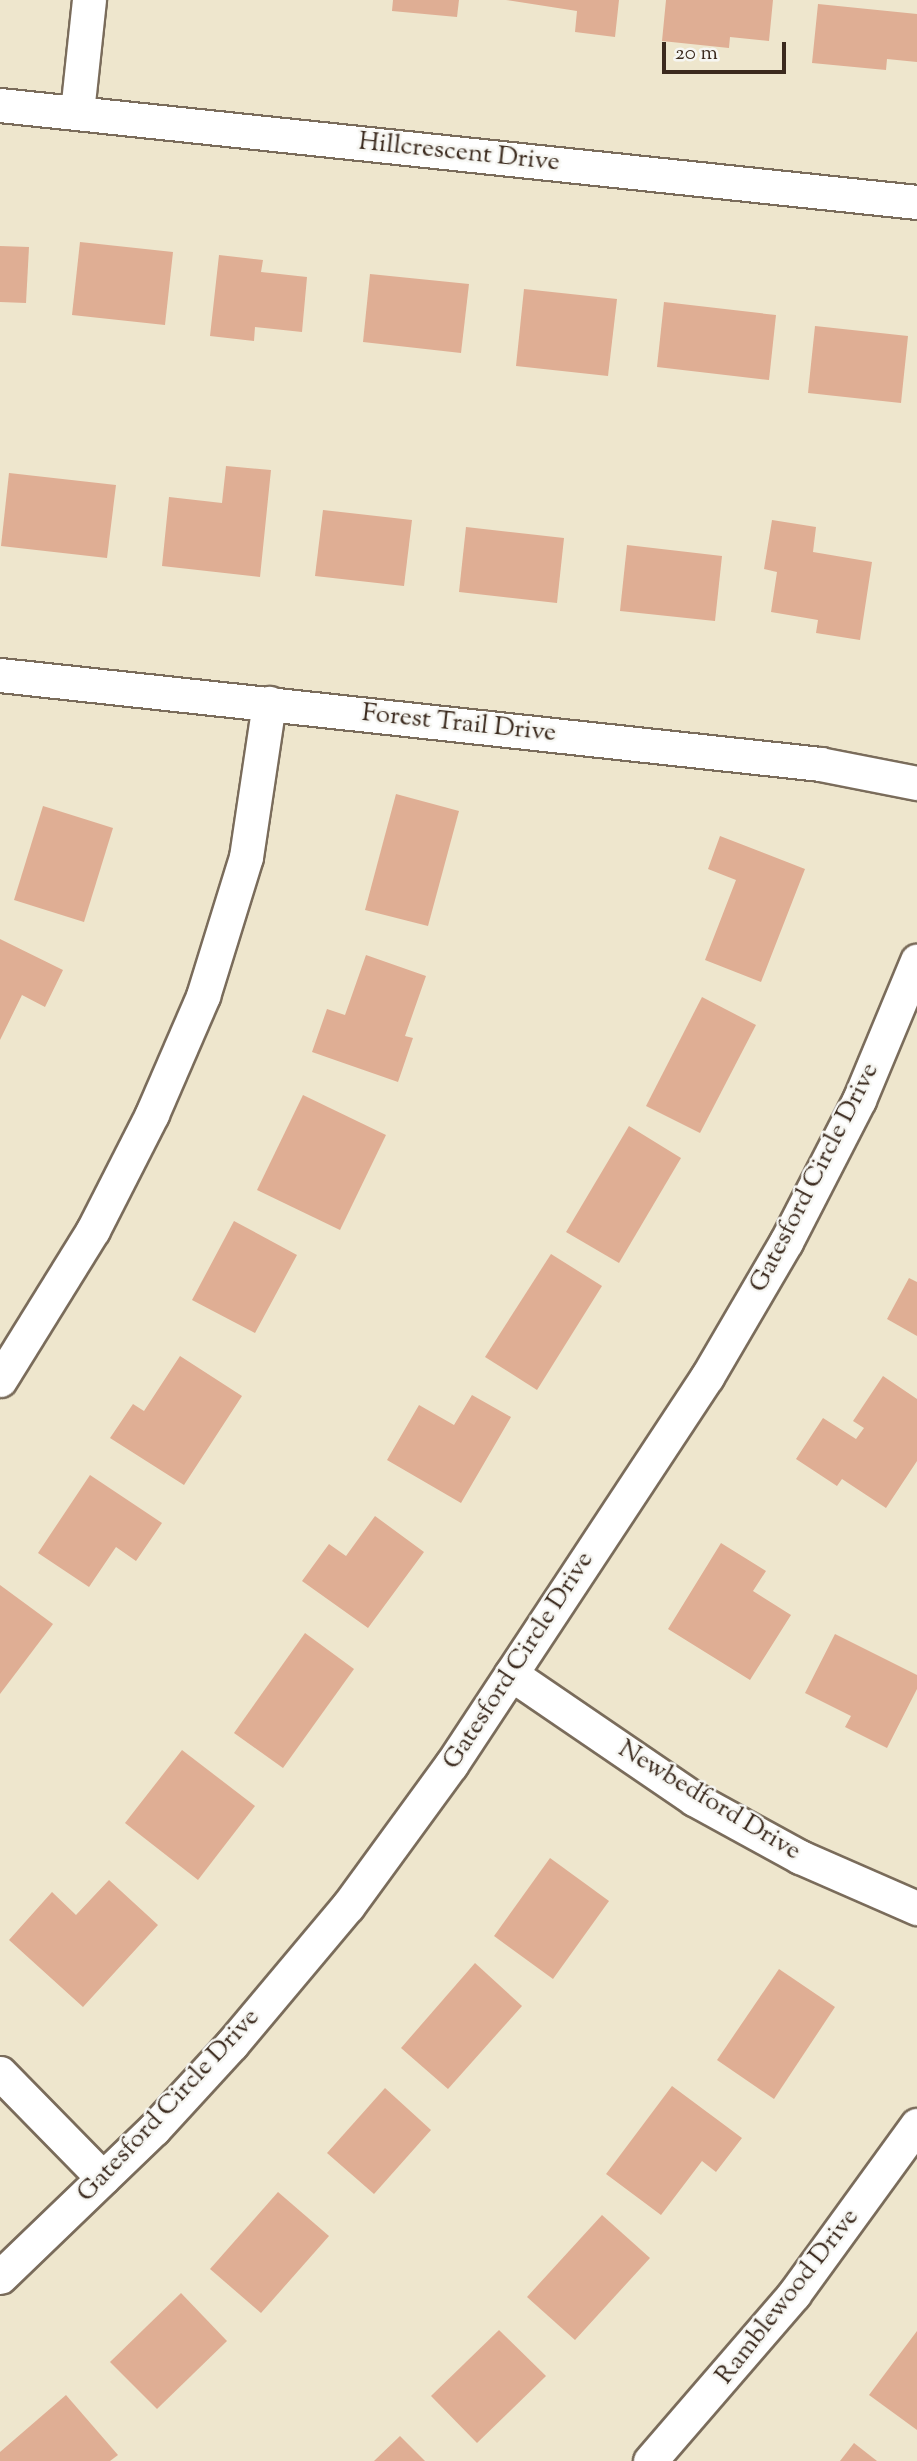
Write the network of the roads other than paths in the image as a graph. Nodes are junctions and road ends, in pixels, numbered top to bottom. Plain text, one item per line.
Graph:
1 (89, 0) edge
2 (0, 105) edge
3 (77, 112) junction
4 (917, 202) edge
5 (0, 675) edge
6 (269, 703) junction
7 (917, 783) edge
8 (917, 961) edge
9 (0, 1380) edge
10 (511, 1674) junction
11 (917, 1908) edge
12 (0, 2073) edge
13 (917, 2125) edge
14 (103, 2178) junction
15 (0, 2277) edge
16 (650, 2461) edge

1 - 3 street
2 - 3 street, Hillcrescent Drive
3 - 4 street, Hillcrescent Drive
5 - 6 street, Forest Trail Drive
6 - 7 street, Forest Trail Drive
6 - 9 street
8 - 10 street, Gatesford Circle Drive
10 - 11 street, Newbedford Drive
10 - 14 street, Gatesford Circle Drive
12 - 14 street
13 - 16 street, Ramblewood Drive
14 - 15 street, Gatesford Circle Drive

